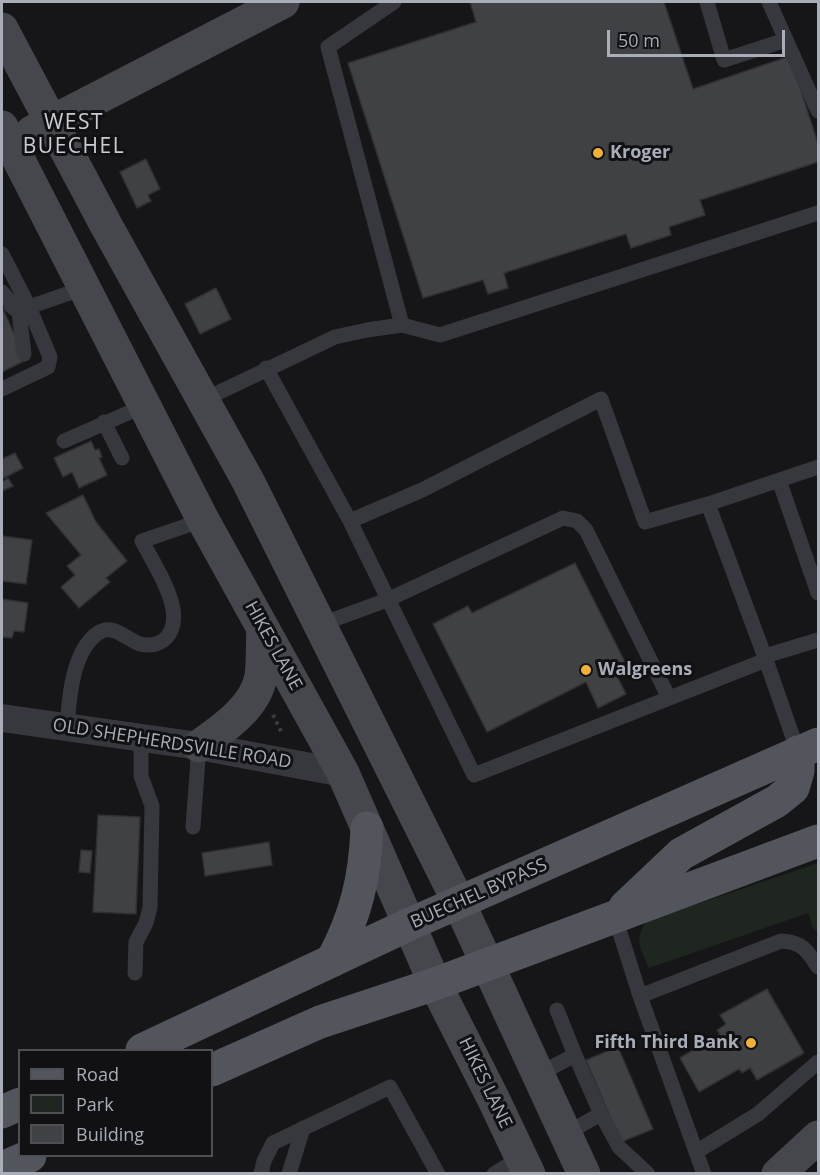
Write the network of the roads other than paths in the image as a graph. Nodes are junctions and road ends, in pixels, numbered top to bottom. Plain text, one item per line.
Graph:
1 (283, 2) edge
2 (394, 2) edge
3 (707, 2) edge
4 (769, 2) edge
5 (2, 29) edge
6 (786, 40) junction
7 (819, 111) edge
8 (51, 122) junction
9 (4, 138) edge
10 (819, 213) edge
11 (2, 254) edge
12 (84, 288) junction
13 (2, 292) edge
14 (2, 299) edge
15 (24, 310) junction
16 (402, 325) junction
17 (14, 334) dead end
18 (24, 354) dead end
19 (266, 368) junction
20 (2, 389) edge
21 (203, 400) junction
22 (144, 406) junction
23 (104, 422) junction
24 (64, 441) dead end
25 (122, 458) dead end
26 (819, 467) edge
27 (779, 480) junction
28 (708, 504) junction
29 (202, 520) junction
30 (350, 521) junction
31 (819, 593) edge
32 (387, 600) junction
33 (319, 625) junction
34 (263, 626) junction
35 (819, 640) edge
36 (765, 658) junction
37 (669, 698) junction
38 (2, 718) edge
39 (67, 727) junction
40 (141, 738) junction
41 (200, 746) junction
42 (808, 748) edge
43 (343, 772) junction
44 (819, 787) edge
45 (193, 827) dead end
46 (367, 828) junction
47 (819, 841) edge
48 (459, 903) junction
49 (615, 916) junction
50 (410, 924) junction
51 (332, 961) junction
52 (487, 963) junction
53 (819, 967) edge
54 (135, 973) dead end
55 (435, 984) junction
56 (640, 996) junction
57 (557, 1010) dead end
58 (144, 1049) edge
59 (575, 1055) junction
60 (819, 1062) edge
61 (213, 1070) edge
62 (537, 1075) junction
63 (18, 1105) edge
64 (2, 1112) edge
65 (602, 1114) junction
66 (303, 1128) junction
67 (565, 1134) junction
68 (819, 1137) edge
69 (696, 1152) junction
70 (26, 1157) edge
71 (2, 1168) edge
72 (514, 1168) edge
73 (261, 1173) edge
74 (289, 1173) edge
75 (438, 1173) edge
76 (584, 1173) edge
77 (648, 1173) edge
78 (704, 1173) edge
79 (778, 1173) edge

1 - 8 main road
2 - 16 lane
3 - 6 lane
4 - 6 lane
5 - 8 main road
6 - 7 lane
8 - 9 main road
8 - 21 main road
9 - 12 main road, HIKES LANE
10 - 16 lane
11 - 15 lane
12 - 15 lane
12 - 22 main road, HIKES LANE
13 - 15 lane
14 - 15 lane
15 - 17 lane
15 - 18 lane
15 - 20 lane
16 - 19 lane
19 - 21 lane
19 - 30 lane
21 - 33 main road
22 - 23 lane
22 - 29 main road, HIKES LANE
23 - 24 lane
23 - 25 lane
26 - 27 lane
27 - 28 lane
27 - 31 lane
28 - 30 lane
28 - 36 lane
29 - 34 main road, HIKES LANE
29 - 39 lane
30 - 32 lane
32 - 33 lane
32 - 37 lane
32 - 37 lane
33 - 48 main road
34 - 41 main road
34 - 43 main road, HIKES LANE
35 - 36 lane
36 - 37 lane
36 - 42 lane
38 - 39 street, OLD SHEPHERDSVILLE ROAD
39 - 40 street, OLD SHEPHERDSVILLE ROAD
40 - 41 street, OLD SHEPHERDSVILLE ROAD
40 - 54 lane
41 - 43 street, OLD SHEPHERDSVILLE ROAD
41 - 45 lane
42 - 44 main road
42 - 48 main road, BUECHEL BYPASS
42 - 49 main road
43 - 46 main road, HIKES LANE
46 - 50 main road, HIKES LANE
46 - 51 main road
47 - 49 main road
48 - 50 main road, BUECHEL BYPASS
48 - 52 main road
49 - 52 main road
49 - 56 lane
50 - 51 main road, BUECHEL BYPASS
50 - 55 main road, HIKES LANE
51 - 58 main road, BUECHEL BYPASS
52 - 55 main road
52 - 62 main road
53 - 56 lane
55 - 61 main road
55 - 72 main road, HIKES LANE
56 - 69 lane
57 - 59 lane
59 - 62 lane
59 - 65 lane
60 - 69 lane
62 - 67 main road
63 - 64 main road
65 - 67 lane
65 - 77 lane
66 - 73 lane
66 - 74 lane
66 - 75 lane
67 - 76 main road
68 - 79 main road
69 - 78 lane
70 - 71 main road

